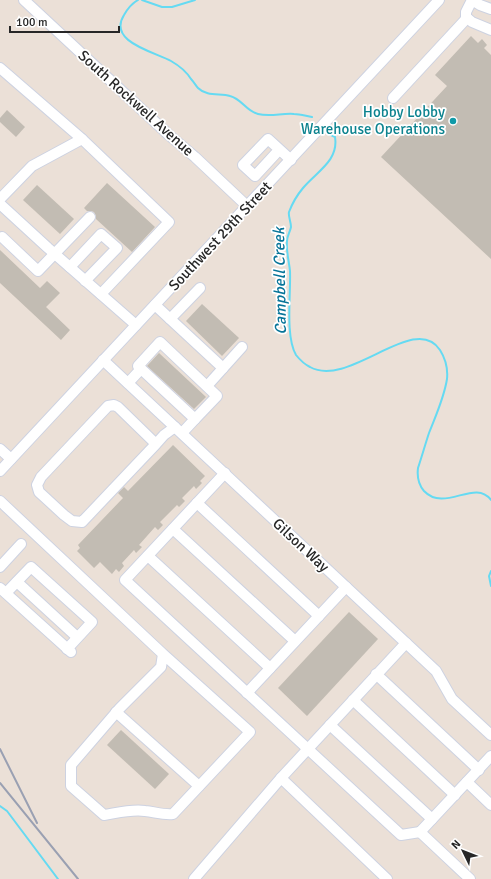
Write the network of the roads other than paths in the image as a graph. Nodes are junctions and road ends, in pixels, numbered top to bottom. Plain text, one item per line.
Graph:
1 (24, 0) edge
2 (439, 0) edge
3 (472, 0) edge
4 (491, 9) edge
5 (467, 18) junction
6 (491, 30) edge
7 (0, 68) edge
8 (393, 98) dead end
9 (82, 139) junction
10 (279, 150) dead end
11 (290, 160) junction
12 (1, 198) edge
13 (247, 206) junction
14 (90, 217) dead end
15 (2, 236) dead end
16 (54, 254) junction
17 (70, 267) junction
18 (86, 281) junction
19 (200, 288) dead end
20 (101, 294) junction
21 (155, 305) junction
22 (170, 319) junction
23 (136, 325) junction
24 (242, 347) dead end
25 (104, 360) junction
26 (223, 368) junction
27 (141, 369) junction
28 (128, 383) junction
29 (207, 386) junction
30 (195, 419) junction
31 (178, 430) junction
32 (156, 444) junction
33 (0, 449) edge
34 (11, 459) junction
35 (0, 471) edge
36 (225, 473) junction
37 (0, 501) edge
38 (197, 503) junction
39 (173, 529) junction
40 (21, 544) dead end
41 (148, 556) junction
42 (0, 566) edge
43 (17, 582) junction
44 (346, 587) junction
45 (3, 590) edge
46 (319, 616) junction
47 (77, 637) junction
48 (295, 641) junction
49 (406, 643) junction
50 (163, 654) junction
51 (270, 668) junction
52 (376, 674) junction
53 (247, 693) junction
54 (353, 700) junction
55 (116, 712) junction
56 (330, 725) junction
57 (491, 735) edge
58 (308, 749) junction
59 (491, 756) edge
60 (479, 770) junction
61 (281, 778) junction
62 (467, 782) junction
63 (199, 786) junction
64 (455, 795) junction
65 (491, 805) edge
66 (432, 819) junction
67 (420, 832) junction
68 (194, 879) edge
69 (387, 879) edge
70 (470, 879) edge

1 - 13 street, South Rockwell Avenue
2 - 11 street, Southwest 29th Street
3 - 4 street
3 - 5 street
5 - 6 street
5 - 8 street
7 - 9 street
9 - 12 street
9 - 20 street
10 - 11 street
11 - 13 street, Southwest 29th Street
12 - 16 street
13 - 21 street, Southwest 29th Street
14 - 16 street
15 - 16 street
16 - 17 street
17 - 18 street
17 - 18 street
18 - 20 street
19 - 22 street
20 - 23 street
21 - 22 street
21 - 23 street, Southwest 29th Street
22 - 26 street
23 - 25 street, Southwest 29th Street
24 - 26 street
25 - 28 street, Gilson Way
25 - 34 street, Southwest 29th Street
26 - 29 street
27 - 28 street
27 - 29 street
27 - 30 street
28 - 31 street, Gilson Way
29 - 30 street
30 - 31 street
31 - 32 street
31 - 36 street, Gilson Way
32 - 32 street
33 - 34 street
34 - 35 street, Southwest 29th Street
36 - 38 street
36 - 44 street, Gilson Way
37 - 50 street
38 - 39 street
38 - 46 street
39 - 41 street
39 - 48 street
40 - 42 street
41 - 51 street
41 - 53 street
43 - 45 street
43 - 47 street
43 - 47 street
44 - 46 street
44 - 49 street, Gilson Way
45 - 47 street
46 - 48 street
48 - 51 street
49 - 52 street
49 - 57 street, Gilson Way
50 - 55 street
50 - 63 street
51 - 53 street
52 - 54 street
52 - 60 street
53 - 58 street
54 - 56 street
54 - 64 street
55 - 63 street
55 - 63 street
56 - 58 street
56 - 66 street
58 - 61 street
58 - 67 street
59 - 60 street
60 - 62 street
61 - 68 street
61 - 69 street
62 - 64 street
62 - 65 street
64 - 66 street
66 - 67 street
67 - 70 street

